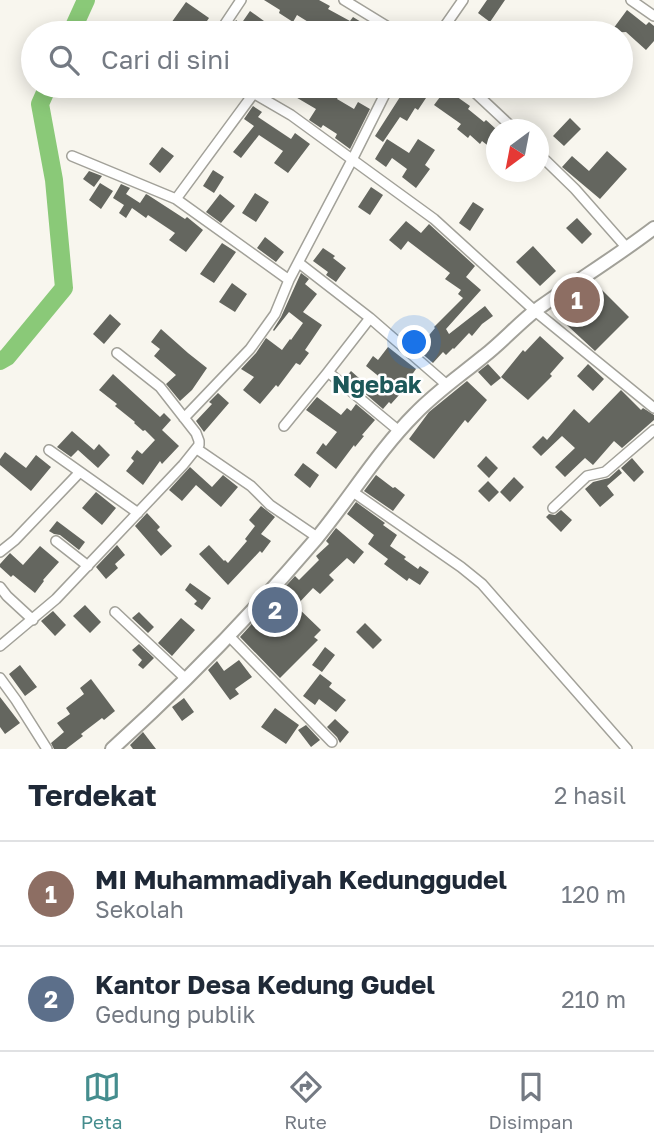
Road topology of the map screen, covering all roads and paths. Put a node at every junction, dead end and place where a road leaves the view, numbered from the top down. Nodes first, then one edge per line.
1 (241, 0) edge
2 (344, 0) edge
3 (463, 0) edge
4 (631, 0) edge
5 (654, 16) edge
6 (227, 21) edge
7 (378, 21) edge
8 (448, 21) edge
9 (250, 98) edge
10 (262, 98) edge
11 (383, 98) edge
12 (481, 98) edge
13 (503, 119) edge
14 (72, 156) dead end
15 (352, 160) junction
16 (549, 164) edge
17 (176, 199) junction
18 (654, 228) edge
19 (627, 248) junction
20 (299, 262) junction
21 (289, 279) junction
22 (535, 311) junction
23 (370, 318) junction
24 (117, 353) dead end
25 (328, 372) junction
26 (447, 385) junction
27 (654, 408) edge
28 (184, 418) junction
29 (284, 426) dead end
30 (654, 430) edge
31 (399, 431) junction
32 (197, 449) junction
33 (49, 450) dead end
34 (80, 472) junction
35 (353, 492) junction
36 (553, 508) dead end
37 (138, 513) junction
38 (317, 537) junction
39 (56, 541) dead end
40 (0, 552) edge
41 (88, 566) junction
42 (0, 587) edge
43 (115, 612) dead end
44 (33, 620) junction
45 (229, 636) junction
46 (0, 646) edge
47 (0, 678) edge
48 (187, 679) junction
49 (332, 742) dead end
50 (47, 749) edge
51 (113, 749) edge
52 (627, 749) edge

1 - 6 street
2 - 7 street
3 - 8 street
4 - 5 street
9 - 17 street
10 - 15 street
11 - 15 street
12 - 13 street
14 - 17 street
15 - 20 street
15 - 22 street
16 - 19 street
17 - 21 street
18 - 19 main road
19 - 22 main road
20 - 21 street
20 - 23 street
21 - 28 street
22 - 26 main road
22 - 27 street
23 - 25 street
23 - 26 street
24 - 28 street
25 - 29 street
25 - 31 street
26 - 31 main road
28 - 32 street
30 - 36 street
31 - 35 main road
32 - 37 street
32 - 38 street
33 - 34 street
34 - 37 street
34 - 40 street
35 - 38 main road
35 - 52 street
37 - 41 street
38 - 45 main road
39 - 41 street
41 - 44 street
42 - 44 street
43 - 48 street
44 - 46 street
45 - 48 main road
45 - 49 street
47 - 50 street
48 - 51 main road

